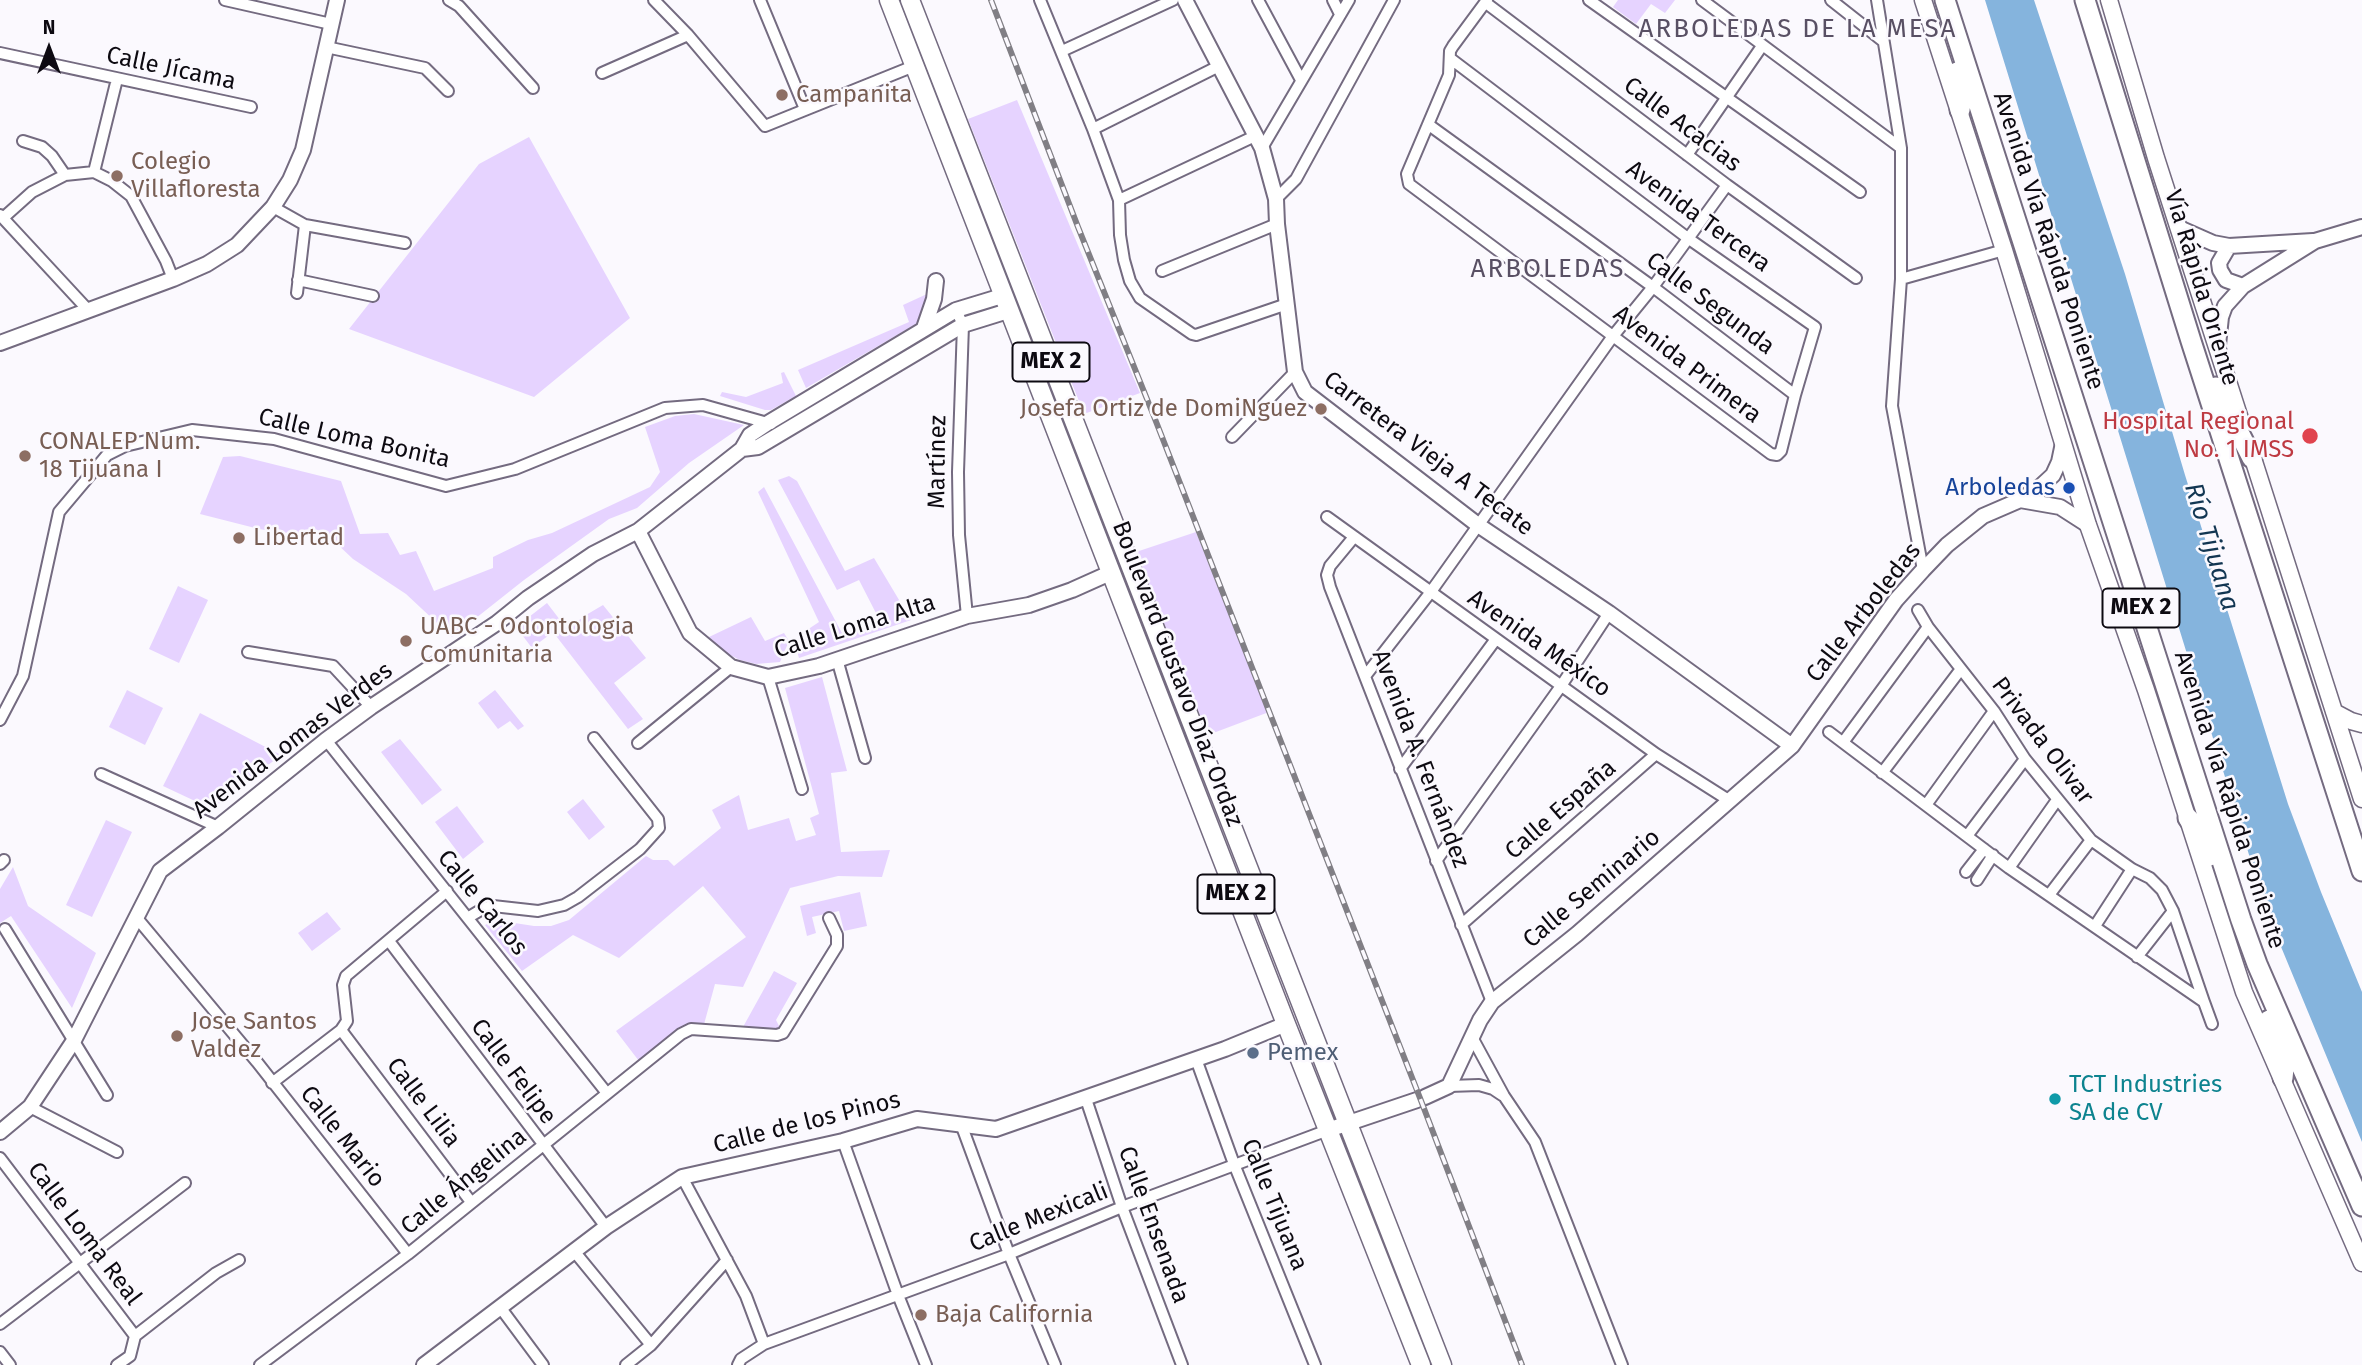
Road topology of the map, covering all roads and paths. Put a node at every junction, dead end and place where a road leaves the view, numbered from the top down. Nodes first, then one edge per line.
1 (225, 0) edge
2 (337, 0) edge
3 (449, 0) edge
4 (654, 0) edge
5 (760, 0) edge
6 (889, 0) edge
7 (911, 0) edge
8 (1040, 0) edge
9 (1173, 0) edge
10 (1185, 0) edge
11 (1258, 0) edge
12 (1333, 0) edge
13 (1349, 0) edge
14 (1394, 0) edge
15 (1589, 0) edge
16 (1702, 0) edge
17 (1831, 0) edge
18 (1877, 0) edge
19 (1923, 0) edge
20 (1939, 0) edge
21 (1945, 0) edge
22 (2085, 0) edge
23 (2109, 0) edge
24 (1486, 2) edge
25 (1340, 15) junction
26 (331, 24) junction
27 (688, 35) junction
28 (1884, 41) junction
29 (1762, 46) junction
30 (326, 47) junction
31 (1062, 51) junction
32 (0, 53) edge
33 (1451, 59) junction
34 (914, 66) junction
35 (1219, 66) junction
36 (602, 73) dead end
37 (117, 79) junction
38 (1301, 80) junction
39 (533, 88) dead end
40 (448, 91) dead end
41 (1724, 98) junction
42 (251, 107) dead end
43 (805, 109) junction
44 (1960, 110) junction
45 (1429, 125) junction
46 (1093, 129) junction
47 (23, 141) dead end
48 (1258, 142) junction
49 (1901, 148) junction
50 (1686, 155) junction
51 (94, 173) junction
52 (65, 175) junction
53 (1727, 185) junction
54 (1860, 192) dead end
55 (1276, 199) junction
56 (1119, 200) junction
57 (273, 207) junction
58 (2, 217) edge
59 (1277, 224) junction
60 (305, 225) junction
61 (2362, 227) edge
62 (2179, 228) junction
63 (1689, 239) junction
64 (2315, 241) junction
65 (405, 243) dead end
66 (2229, 246) junction
67 (2004, 250) junction
68 (1162, 271) dead end
69 (1856, 278) dead end
70 (173, 279) junction
71 (1901, 279) junction
72 (298, 280) junction
73 (936, 281) dead end
74 (2243, 286) junction
75 (1653, 287) junction
76 (297, 293) dead end
77 (373, 296) dead end
78 (1005, 303) junction
79 (1287, 304) junction
80 (956, 310) junction
81 (89, 312) junction
82 (963, 326) junction
83 (924, 328) junction
84 (1613, 336) junction
85 (2191, 341) junction
86 (0, 343) edge
87 (2218, 345) junction
88 (1295, 372) junction
89 (1795, 394) junction
90 (768, 423) junction
91 (787, 428) junction
92 (1232, 437) dead end
93 (2063, 443) junction
94 (742, 449) junction
95 (1777, 455) joint
96 (2252, 458) junction
97 (2020, 500) junction
98 (1327, 517) dead end
99 (1478, 525) junction
100 (2088, 525) junction
101 (638, 531) junction
102 (1354, 537) junction
103 (1923, 570) junction
104 (1110, 573) junction
105 (1430, 593) junction
106 (1919, 610) dead end
107 (1609, 613) junction
108 (967, 616) junction
109 (1928, 626) junction
110 (1496, 639) junction
111 (247, 652) dead end
112 (837, 659) junction
113 (731, 667) junction
114 (1961, 669) junction
115 (1366, 675) junction
116 (768, 677) junction
117 (1561, 686) junction
118 (371, 707) junction
119 (1994, 710) junction
120 (2334, 712) junction
121 (0, 720) edge
122 (1192, 723) junction
123 (2362, 724) edge
124 (1173, 730) junction
125 (1829, 732) dead end
126 (594, 738) dead end
127 (326, 740) junction
128 (1844, 741) junction
129 (638, 743) dead end
130 (1792, 746) junction
131 (1657, 754) junction
132 (864, 758) dead end
133 (2025, 759) junction
134 (1400, 769) junction
135 (1882, 773) junction
136 (101, 774) dead end
137 (802, 789) dead end
138 (2362, 795) edge
139 (2057, 800) junction
140 (1730, 801) junction
141 (1926, 805) junction
142 (2188, 818) junction
143 (218, 827) junction
144 (1967, 836) junction
145 (2091, 840) junction
146 (1989, 852) junction
147 (1436, 861) junction
148 (2009, 868) junction
149 (2132, 869) junction
150 (1975, 871) dead end
151 (2362, 871) edge
152 (447, 891) junction
153 (2049, 895) junction
154 (2173, 911) junction
155 (136, 917) junction
156 (469, 917) junction
157 (829, 918) dead end
158 (2241, 920) junction
159 (1461, 925) junction
160 (2095, 926) junction
161 (5, 929) dead end
162 (389, 941) junction
163 (2137, 957) junction
164 (2257, 964) junction
165 (1492, 1002) junction
166 (2204, 1002) junction
167 (1286, 1024) junction
168 (2212, 1024) dead end
169 (341, 1030) junction
170 (1473, 1039) junction
171 (74, 1042) junction
172 (1196, 1059) junction
173 (2283, 1078) junction
174 (272, 1083) junction
175 (1449, 1086) junction
176 (606, 1092) junction
177 (107, 1095) dead end
178 (1504, 1096) junction
179 (1086, 1099) junction
180 (30, 1107) junction
181 (1347, 1123) junction
182 (961, 1124) junction
183 (1328, 1130) junction
184 (0, 1132) edge
185 (842, 1141) junction
186 (542, 1146) junction
187 (117, 1152) dead end
188 (0, 1158) edge
189 (1234, 1164) junction
190 (682, 1177) junction
191 (185, 1183) dead end
192 (471, 1202) junction
193 (2362, 1206) edge
194 (1122, 1207) junction
195 (606, 1227) junction
196 (574, 1251) junction
197 (408, 1254) junction
198 (1009, 1254) junction
199 (239, 1260) dead end
200 (727, 1260) junction
201 (79, 1262) junction
202 (2362, 1263) edge
203 (898, 1295) junction
204 (500, 1307) junction
205 (0, 1324) edge
206 (135, 1336) junction
207 (764, 1344) junction
208 (651, 1345) junction
209 (0, 1352) edge
210 (10, 1365) edge
211 (117, 1365) edge
212 (260, 1365) edge
213 (424, 1365) edge
214 (543, 1365) edge
215 (625, 1365) edge
216 (738, 1365) edge
217 (926, 1365) edge
218 (1055, 1365) edge
219 (1182, 1365) edge
220 (1315, 1365) edge
221 (1422, 1365) edge
222 (1442, 1365) edge
223 (1622, 1365) edge

1 - 26 street
2 - 26 street
3 - 39 street
4 - 27 street
5 - 43 street
6 - 34 main road, Boulevard Gustavo Díaz Ordaz / MEX 2
7 - 122 main road, Boulevard Gustavo Díaz Ordaz / MEX 2
8 - 31 street
9 - 31 street
10 - 35 street, Carretera Vieja A Tecate
11 - 38 street
12 - 25 street
13 - 25 street
14 - 55 street
15 - 41 street
16 - 29 street
17 - 28 street
18 - 28 street
19 - 44 main road
20 - 44 highway
21 - 158 highway, Avenida Vía Rápida Poniente / MEX 2
22 - 85 highway, Vía Rápida Oriente
23 - 62 main road
24 - 33 street
24 - 50 street, Calle Acacias
25 - 38 street
26 - 30 street
27 - 36 street
27 - 43 street
28 - 49 street
29 - 41 street
29 - 49 street
30 - 40 street
30 - 57 street
31 - 46 street
32 - 37 street, Calle Jícama
33 - 45 street
33 - 63 street, Avenida Tercera
34 - 43 street
34 - 78 main road, Boulevard Gustavo Díaz Ordaz / MEX 2
35 - 46 street
35 - 48 street, Carretera Vieja A Tecate
37 - 42 street, Calle Jícama
37 - 51 street
38 - 48 street
41 - 50 street
41 - 54 street
44 - 67 main road
45 - 75 street, Calle Segunda
45 - 84 street, Avenida Primera
46 - 56 street
47 - 52 street
48 - 55 street, Carretera Vieja A Tecate
48 - 56 street
49 - 71 street
50 - 53 street, Calle Acacias
51 - 52 street
51 - 70 street
52 - 58 street
53 - 63 street
53 - 69 street, Calle Acacias
55 - 59 street, Carretera Vieja A Tecate
56 - 79 street
57 - 60 street
57 - 70 street
58 - 81 street
59 - 68 street
59 - 79 street, Carretera Vieja A Tecate
60 - 65 street
60 - 72 street
61 - 64 street
62 - 66 street
62 - 87 main road
63 - 75 street
63 - 89 street, Avenida Tercera
64 - 66 street
64 - 74 street
66 - 74 street
67 - 71 street
67 - 93 main road
70 - 81 street
71 - 103 street
72 - 76 street
72 - 77 street
73 - 83 street
74 - 87 street
75 - 84 street
75 - 89 street, Calle Segunda
78 - 80 street, Avenida Lomas Verdes
78 - 82 street, Avenida Lomas Verdes
78 - 104 main road, Boulevard Gustavo Díaz Ordaz / MEX 2
79 - 88 street, Carretera Vieja A Tecate
80 - 82 street, Martínez
80 - 83 street, Avenida Lomas Verdes
81 - 86 street
82 - 91 street, Avenida Lomas Verdes
82 - 108 street, Martínez
83 - 90 street, Avenida Lomas Verdes
84 - 95 street, Avenida Primera
84 - 99 street
85 - 96 highway
85 - 151 highway, Vía Rápida Oriente
87 - 96 main road
88 - 92 street
88 - 99 street, Carretera Vieja A Tecate
89 - 95 street, Avenida Tercera
90 - 91 street, Calle Loma Bonita
90 - 94 street, Avenida Lomas Verdes
90 - 121 street, Calle Loma Bonita
91 - 94 street, Avenida Lomas Verdes
93 - 97 street, Calle Arboledas
93 - 100 main road
94 - 101 street, Avenida Lomas Verdes
96 - 120 main road
97 - 100 street
97 - 103 street, Calle Arboledas
98 - 102 street, Avenida México
99 - 105 street
99 - 107 street, Carretera Vieja A Tecate
100 - 142 main road
101 - 113 street, Calle Loma Alta
101 - 118 street, Avenida Lomas Verdes
102 - 105 street, Avenida México
102 - 115 street, Avenida A. Fernández
103 - 130 street, Calle Arboledas
104 - 108 street, Calle Loma Alta
104 - 124 main road, Boulevard Gustavo Díaz Ordaz / MEX 2
105 - 110 street, Avenida México
105 - 115 street
106 - 109 street, Privada Olivar
107 - 117 street
107 - 130 street, Carretera Vieja A Tecate
108 - 112 street, Calle Loma Alta
109 - 114 street, Privada Olivar
109 - 128 street
110 - 117 street, Avenida México
110 - 134 street
111 - 118 street
112 - 116 street, Calle Loma Alta
112 - 132 street
113 - 116 street, Calle Loma Alta
113 - 129 street
114 - 119 street, Privada Olivar
114 - 135 street
115 - 134 street, Avenida A. Fernández
116 - 137 street
117 - 131 street, Avenida México
117 - 147 street
118 - 127 street, Avenida Lomas Verdes
119 - 133 street, Privada Olivar
119 - 141 street
120 - 123 main road
120 - 138 main road
122 - 124 main road
122 - 181 main road, Boulevard Gustavo Díaz Ordaz / MEX 2
124 - 167 main road, Boulevard Gustavo Díaz Ordaz / MEX 2
125 - 128 street
126 - 156 street
127 - 143 street, Avenida Lomas Verdes
127 - 152 street, Calle Carlos
128 - 135 street
130 - 140 street, Calle Seminario
131 - 140 street, Avenida México
131 - 159 street, Calle España
133 - 139 street, Privada Olivar
133 - 144 street
134 - 147 street, Avenida A. Fernández
135 - 141 street
136 - 143 street
139 - 145 street, Privada Olivar
139 - 148 street
140 - 165 street, Calle Seminario
141 - 144 street
142 - 158 highway
142 - 173 main road
143 - 155 street, Avenida Lomas Verdes
144 - 146 street
145 - 149 street, Privada Olivar
145 - 153 street
146 - 148 street
146 - 150 street
147 - 159 street, Avenida A. Fernández
148 - 153 street
149 - 154 street, Privada Olivar
149 - 160 street
152 - 156 street, Calle Carlos
152 - 162 street
153 - 160 street
154 - 163 street
154 - 166 street, Privada Olivar
155 - 171 street, Avenida Lomas Verdes
155 - 174 street, Calle Mario
156 - 176 street, Calle Carlos
157 - 176 street, Calle Ángelina
158 - 164 highway, Avenida Vía Rápida Poniente / MEX 2
159 - 165 street, Avenida A. Fernández
160 - 163 street
161 - 171 street
162 - 169 street
162 - 186 street, Calle Felipe
163 - 166 street
164 - 173 highway
164 - 193 highway, Avenida Vía Rápida Poniente / MEX 2
165 - 170 street, Calle Seminario
166 - 168 street, Privada Olivar
167 - 172 street, Calle de los Pinos
167 - 183 main road, Boulevard Gustavo Díaz Ordaz / MEX 2
169 - 174 street
169 - 192 street, Calle Lilia
170 - 175 street, Calle Seminario
170 - 178 street
171 - 177 street
171 - 180 street, Avenida Lomas Verdes
172 - 179 street, Calle de los Pinos
172 - 189 street, Calle Tijuana
173 - 202 main road
174 - 197 street, Calle Mario
175 - 178 street
175 - 181 street
176 - 186 street, Calle Ángelina
178 - 223 street
179 - 182 street, Calle de los Pinos
179 - 194 street, Calle Ensenada
180 - 184 street, Avenida Lomas Verdes
180 - 187 street
181 - 183 street
181 - 222 main road, Boulevard Gustavo Díaz Ordaz / MEX 2
182 - 185 street, Calle de los Pinos
182 - 198 street
183 - 189 street, Calle Mexicali
183 - 221 main road, Boulevard Gustavo Díaz Ordaz / MEX 2
185 - 190 street, Calle de los Pinos
185 - 203 street
186 - 192 street, Calle Ángelina
186 - 195 street, Calle Felipe
188 - 201 street, Calle Loma Real
189 - 194 street, Calle Mexicali
189 - 220 street, Calle Tijuana
190 - 195 street, Calle de los Pinos
190 - 200 street
191 - 201 street
192 - 197 street, Calle Ángelina
194 - 198 street, Calle Mexicali
194 - 219 street, Calle Ensenada
195 - 196 street, Calle de los Pinos
196 - 204 street, Calle de los Pinos
196 - 208 street
197 - 212 street, Calle Ángelina
198 - 203 street, Calle Mexicali
198 - 218 street
199 - 206 street
200 - 207 street
200 - 208 street
201 - 205 street
201 - 206 street, Calle Loma Real
203 - 207 street, Calle Mexicali
203 - 217 street
204 - 213 street, Calle de los Pinos
204 - 214 street
206 - 211 street
207 - 216 street, Calle Mexicali
208 - 215 street
209 - 210 street

